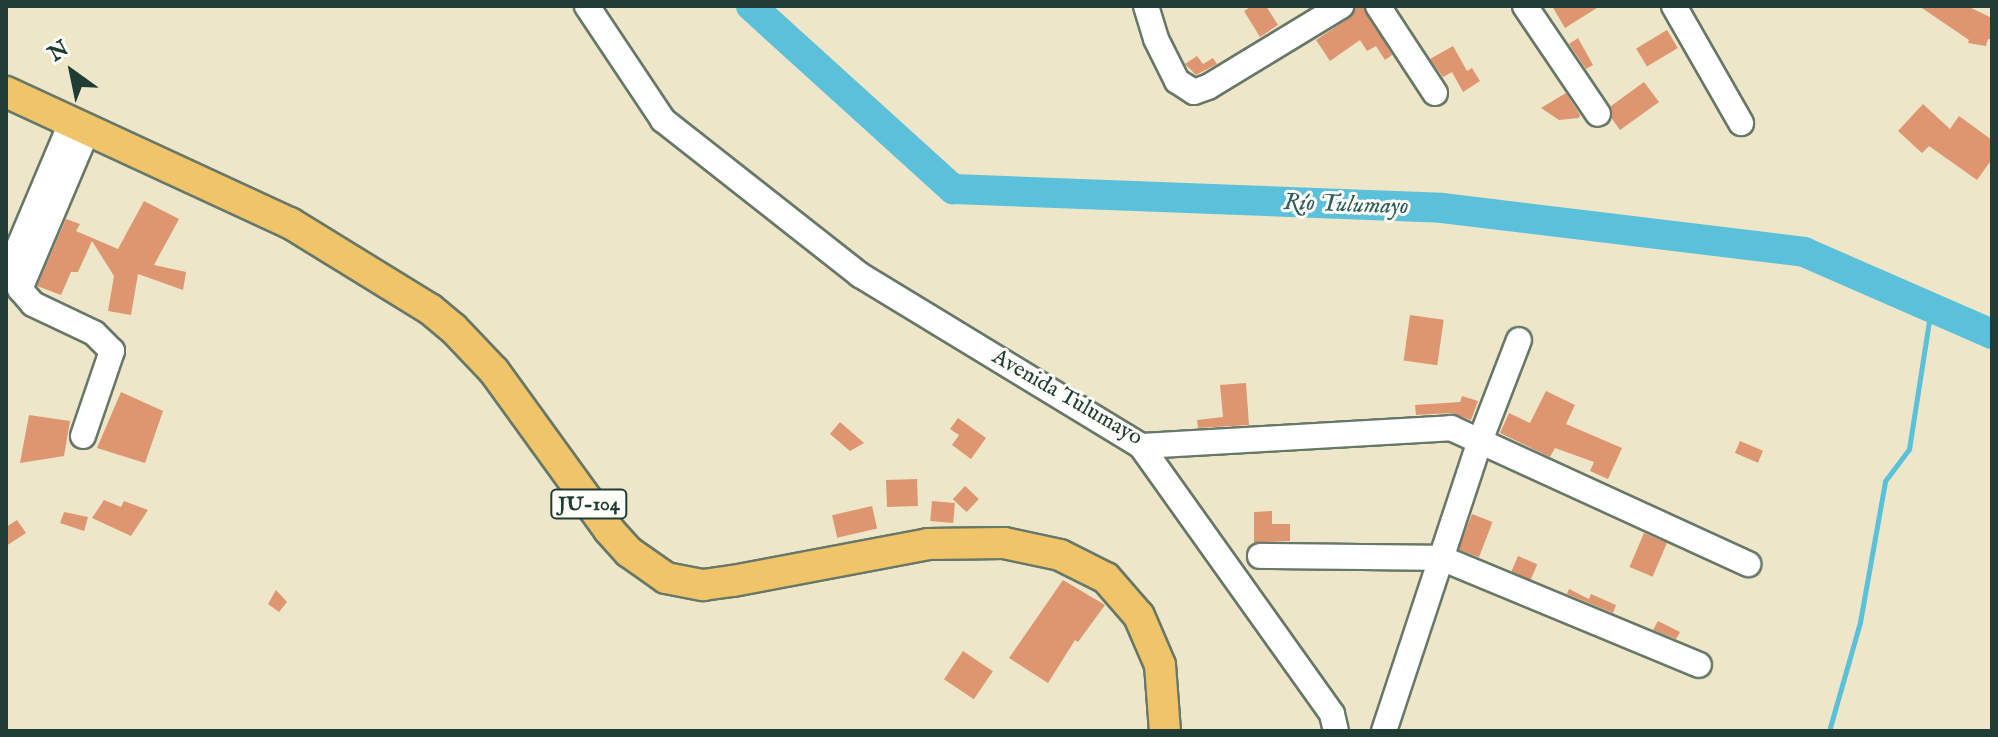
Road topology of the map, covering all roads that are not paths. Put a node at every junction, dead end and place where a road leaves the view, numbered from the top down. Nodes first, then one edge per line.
1 (587, 6) edge
2 (1146, 6) edge
3 (1378, 6) edge
4 (1525, 6) edge
5 (1674, 6) edge
6 (1337, 7) edge
7 (6, 92) edge
8 (1435, 93) dead end
9 (1598, 114) dead end
10 (1741, 123) dead end
11 (80, 125) junction
12 (6, 277) edge
13 (1519, 340) dead end
14 (83, 436) dead end
15 (1480, 441) junction
16 (1141, 446) junction
17 (1260, 556) dead end
18 (1441, 558) junction
19 (1748, 564) dead end
20 (1699, 665) dead end
21 (1165, 731) edge
22 (1336, 731) edge
23 (1384, 731) edge

1 - 16 street, Avenida Tulumayo
2 - 6 street
3 - 8 street
4 - 9 street
5 - 10 street
7 - 11 main road, JU-104
11 - 12 street
11 - 14 street
11 - 21 main road, JU-104
13 - 15 street
15 - 16 street, Avenida Tulumayo
15 - 18 street
15 - 19 street, Avenida Tulumayo
16 - 22 street
17 - 18 street
18 - 20 street
18 - 23 street

